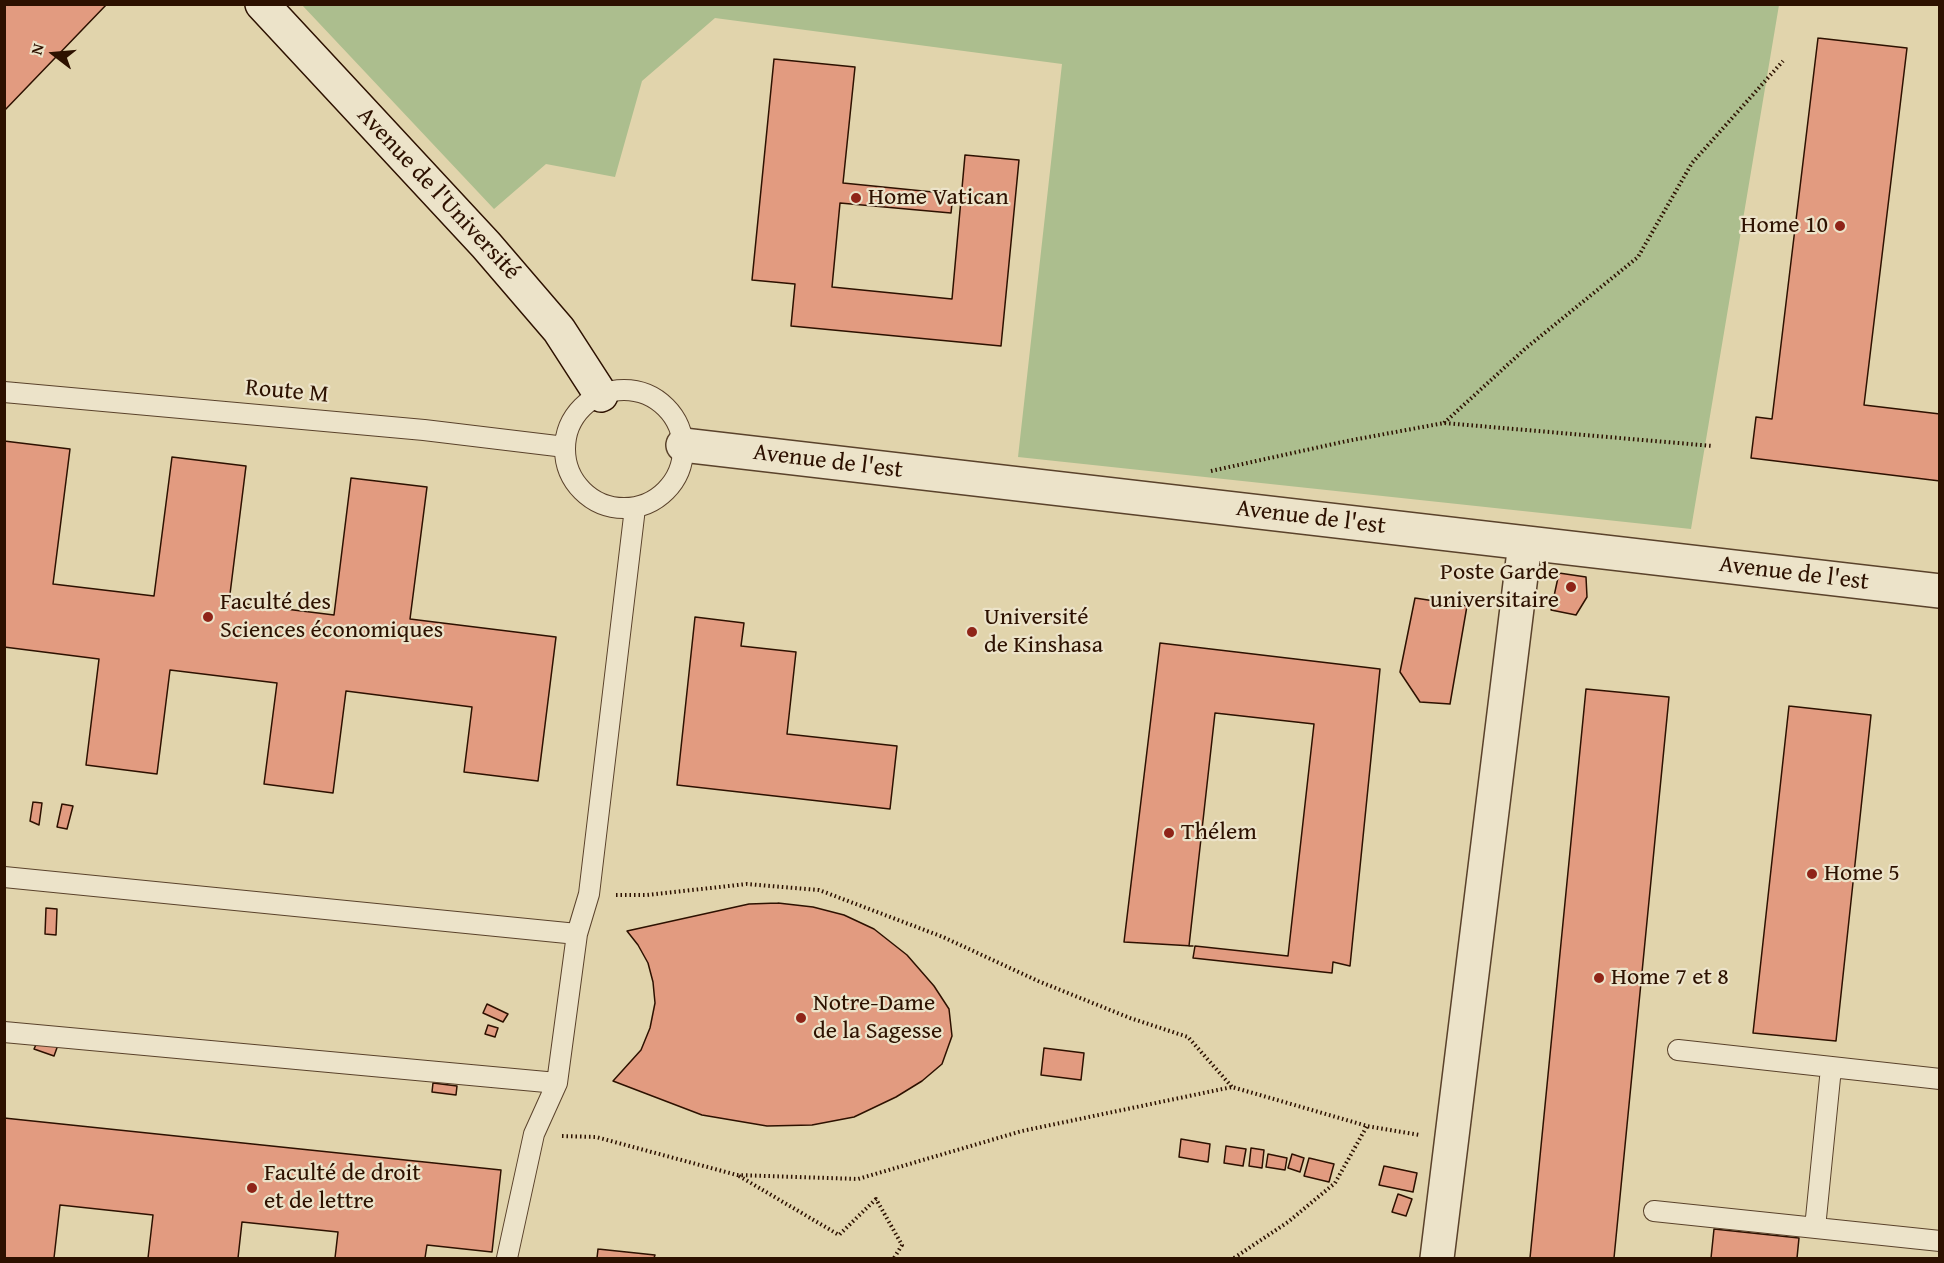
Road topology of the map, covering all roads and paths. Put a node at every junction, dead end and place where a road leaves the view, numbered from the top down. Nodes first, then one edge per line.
1 (262, 4) edge
2 (1783, 61) dead end
3 (4, 392) edge
4 (601, 395) junction
5 (1444, 423) junction
6 (683, 445) junction
7 (1713, 446) dead end
8 (565, 447) junction
9 (1203, 473) dead end
10 (634, 508) junction
11 (1525, 543) junction
12 (1940, 591) edge
13 (4, 877) edge
14 (589, 894) junction
15 (577, 934) junction
16 (4, 1032) edge
17 (1677, 1050) dead end
18 (1831, 1068) junction
19 (1940, 1079) edge
20 (557, 1083) junction
21 (1232, 1087) junction
22 (1367, 1126) junction
23 (534, 1134) junction
24 (1452, 1141) junction
25 (737, 1175) junction
26 (1654, 1211) dead end
27 (1815, 1228) junction
28 (1940, 1241) edge
29 (507, 1258) edge
30 (894, 1258) edge
31 (1234, 1258) edge
32 (1437, 1258) edge

1 - 4 street, Avenue de l'Université
2 - 5 path
3 - 8 lane, Route M
4 - 6 lane
4 - 8 lane
5 - 7 path
5 - 9 path
6 - 10 lane
6 - 11 street, Avenue de l'est
8 - 10 lane
10 - 14 lane
11 - 12 street, Avenue de l'est
11 - 24 street
13 - 15 lane
14 - 15 lane
14 - 21 path
15 - 20 lane
16 - 20 lane
17 - 18 lane
18 - 19 lane
18 - 27 lane
20 - 23 lane
21 - 22 path
21 - 25 path
22 - 24 path
22 - 31 path
23 - 25 path
23 - 29 lane
24 - 32 street
25 - 30 path
26 - 27 lane
27 - 28 lane

